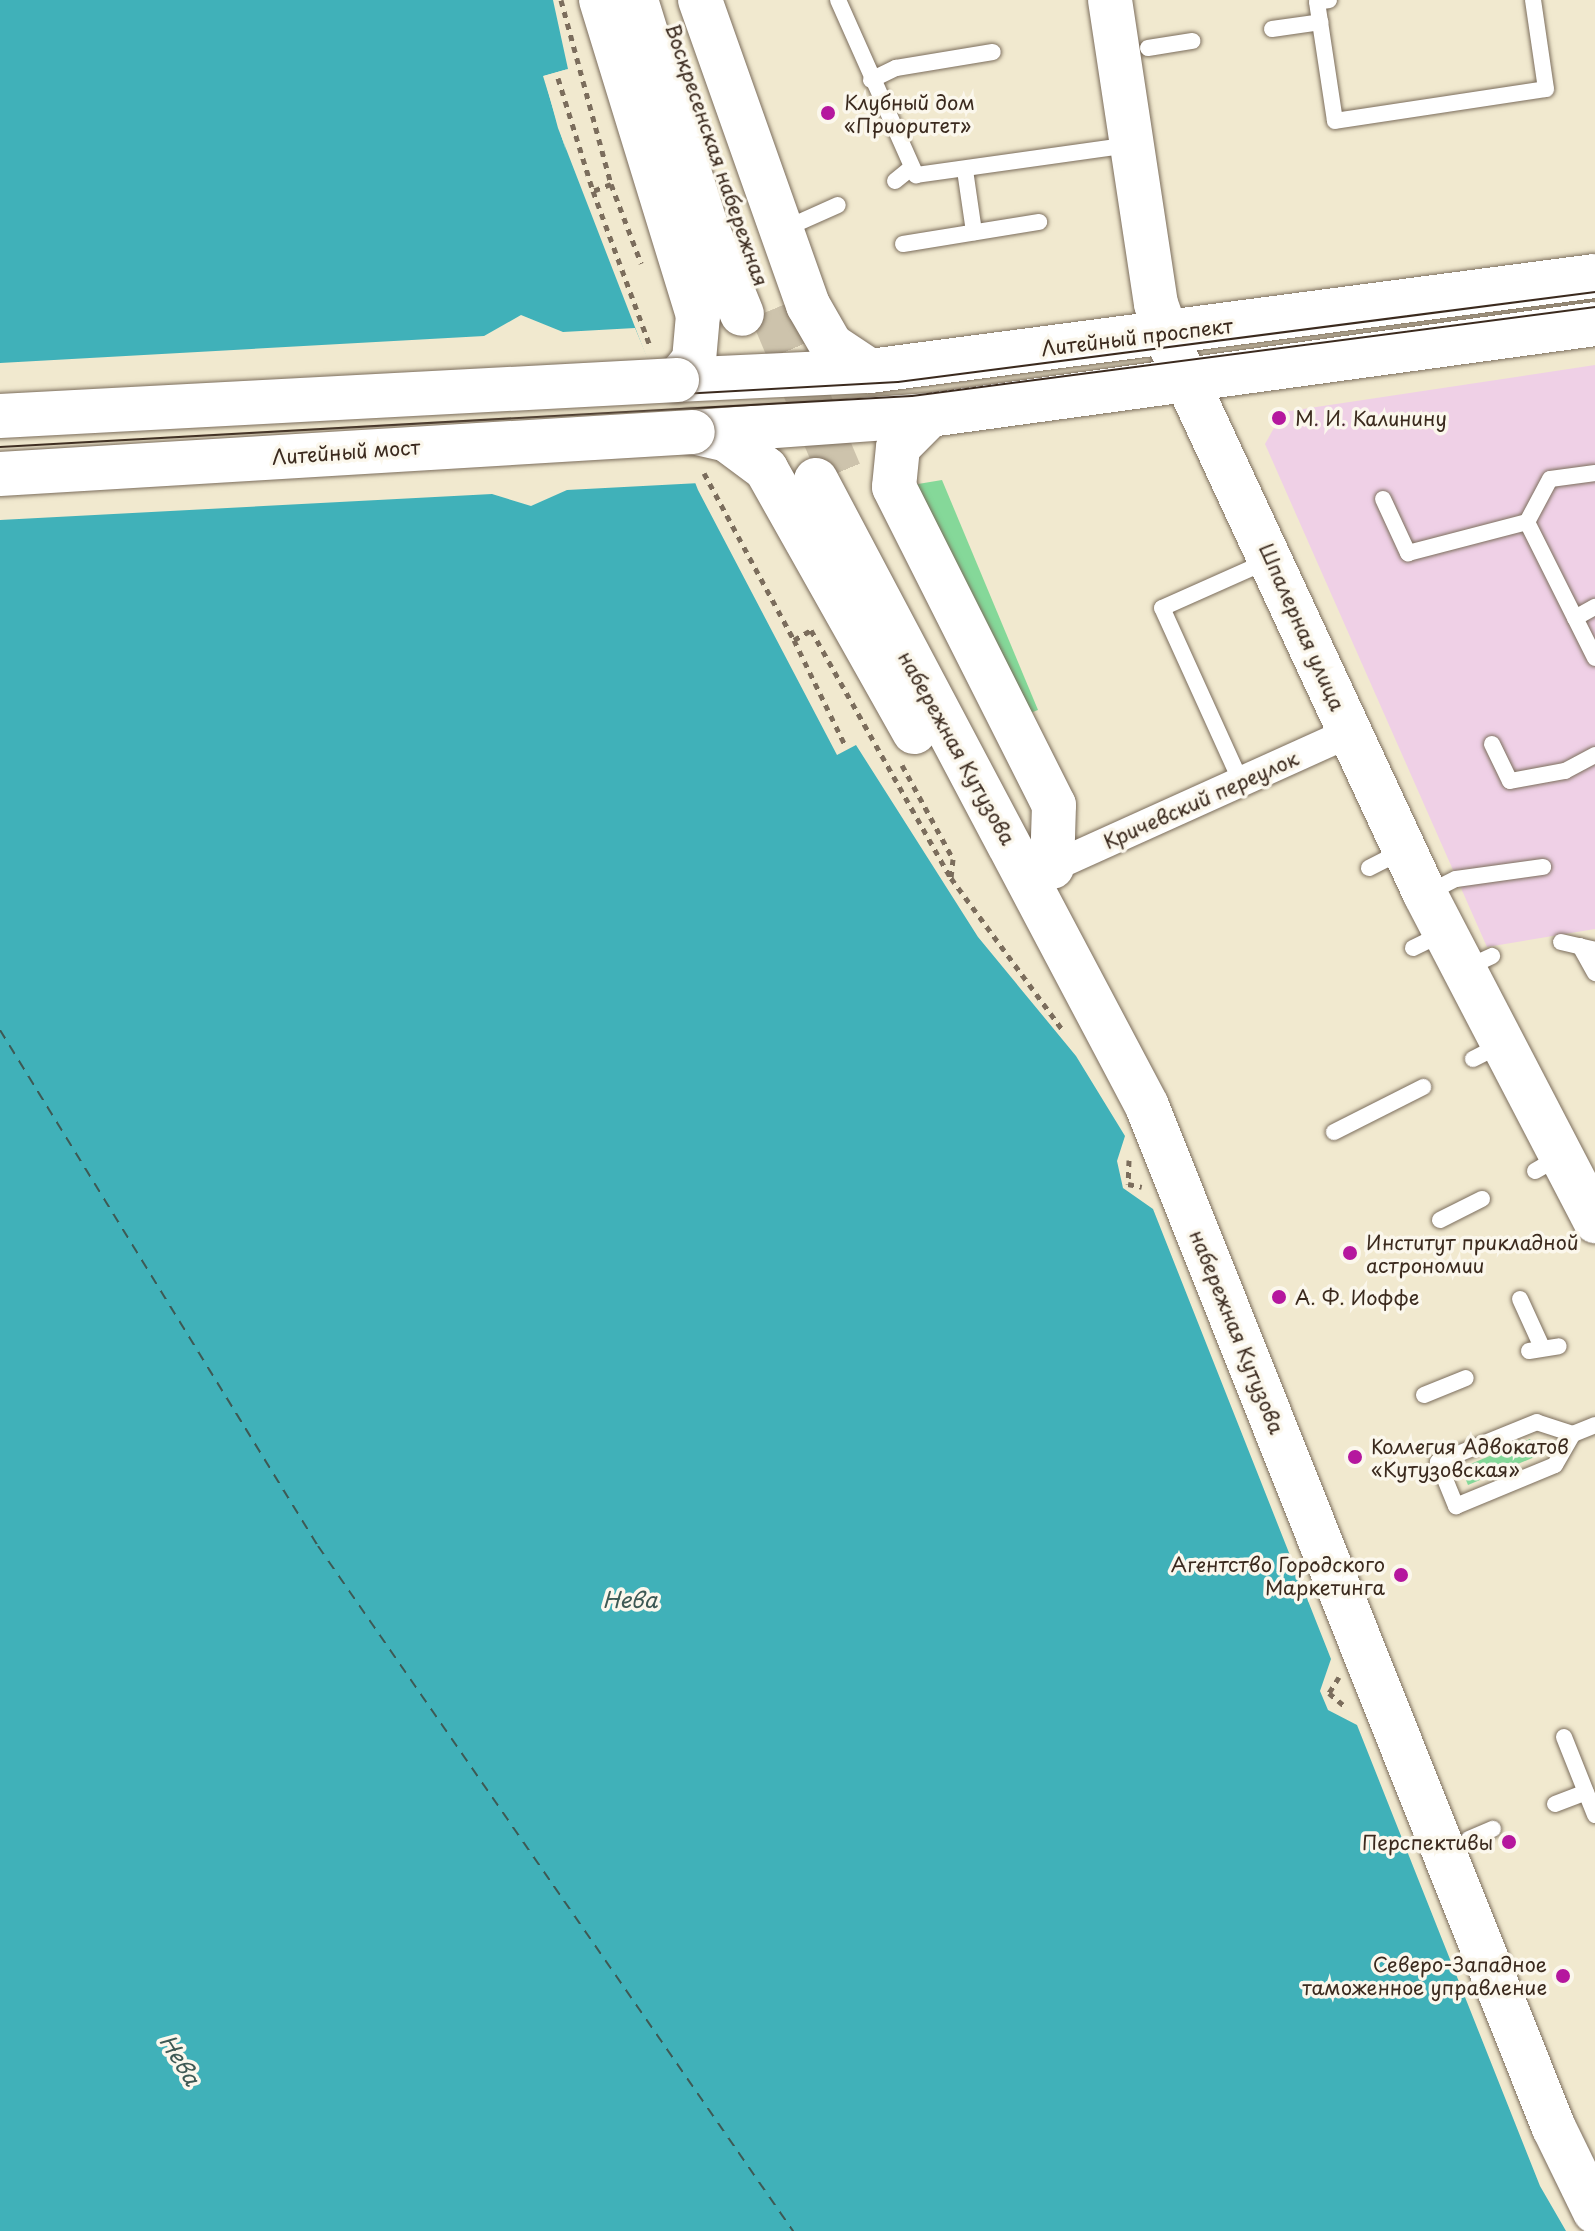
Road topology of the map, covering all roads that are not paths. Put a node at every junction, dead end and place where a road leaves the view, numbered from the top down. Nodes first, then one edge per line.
1 (601, 0) edge
2 (636, 0) edge
3 (665, 0) edge
4 (700, 0) edge
5 (838, 0) edge
6 (1110, 0) edge
7 (1141, 0) edge
8 (1329, 0) edge
9 (1533, 0) edge
10 (1321, 22) junction
11 (1272, 29) dead end
12 (1192, 41) dead end
13 (1148, 48) junction
14 (993, 52) dead end
15 (871, 80) junction
16 (1132, 144) junction
17 (910, 169) junction
18 (965, 170) junction
19 (895, 181) dead end
20 (838, 205) dead end
21 (1039, 222) dead end
22 (781, 230) junction
23 (974, 232) junction
24 (903, 244) dead end
25 (1595, 276) edge
26 (1595, 324) edge
27 (1181, 332) junction
28 (667, 370) junction
29 (870, 371) junction
30 (1185, 380) junction
31 (930, 415) junction
32 (0, 416) edge
33 (698, 450) junction
34 (1595, 473) edge
35 (0, 474) edge
36 (1383, 499) dead end
37 (1527, 522) junction
38 (1272, 560) junction
39 (1595, 607) edge
40 (1575, 618) junction
41 (1595, 658) edge
42 (1349, 733) junction
43 (1492, 744) dead end
44 (1595, 755) edge
45 (1241, 782) junction
46 (1052, 867) junction
47 (1543, 867) dead end
48 (1425, 894) junction
49 (1561, 942) dead end
50 (1588, 948) edge
51 (1595, 973) edge
52 (1092, 1037) junction
53 (1423, 1087) dead end
54 (1334, 1132) dead end
55 (1482, 1199) dead end
56 (1440, 1220) dead end
57 (1595, 1221) edge
58 (1520, 1299) dead end
59 (1559, 1346) dead end
60 (1466, 1378) dead end
61 (1424, 1395) dead end
62 (1595, 1425) edge
63 (1573, 1434) junction
64 (1564, 1737) dead end
65 (1586, 1792) junction
66 (1555, 1804) dead end
67 (1595, 1815) edge
68 (1595, 2151) edge
69 (1595, 2212) edge

1 - 28 main road
2 - 3 main road, Воскресенская набережная
4 - 22 main road
5 - 15 lane
6 - 16 main road, Шпалерная улица
7 - 13 main road, Шпалерная улица
8 - 10 lane
9 - 10 lane
10 - 11 lane
12 - 13 lane
13 - 27 main road, Шпалерная улица
14 - 15 lane
15 - 17 lane
16 - 18 lane
16 - 27 main road, Шпалерная улица
17 - 18 lane
17 - 19 lane
18 - 23 lane
20 - 22 lane
21 - 23 lane
22 - 29 main road
23 - 24 lane
25 - 27 main road, Литейный проспект
26 - 30 main road
27 - 29 main road, Литейный проспект
27 - 30 main road, Шпалерная улица
28 - 29 main road, Литейный проспект
28 - 32 main road, bridge
30 - 31 main road
30 - 38 main road, Шпалерная улица
31 - 33 main road
31 - 46 main road
33 - 35 main road, Литейный мост, bridge
33 - 52 main road
34 - 37 lane
36 - 37 lane
37 - 40 lane
38 - 42 main road, Шпалерная улица
38 - 45 lane
39 - 40 lane
40 - 41 lane
42 - 45 street, Кричевский переулок
42 - 48 main road, Шпалерная улица
43 - 44 lane
45 - 46 street, Кричевский переулок
46 - 52 main road, набережная Кутузова
46 - 68 main road, набережная Кутузова
47 - 48 lane
48 - 57 main road, Шпалерная улица
49 - 50 lane
50 - 51 lane
52 - 69 main road, набережная Кутузова
53 - 54 lane
55 - 56 lane
58 - 59 lane
60 - 61 lane
62 - 63 lane
63 - 63 lane
64 - 65 lane
65 - 66 lane
65 - 67 lane

